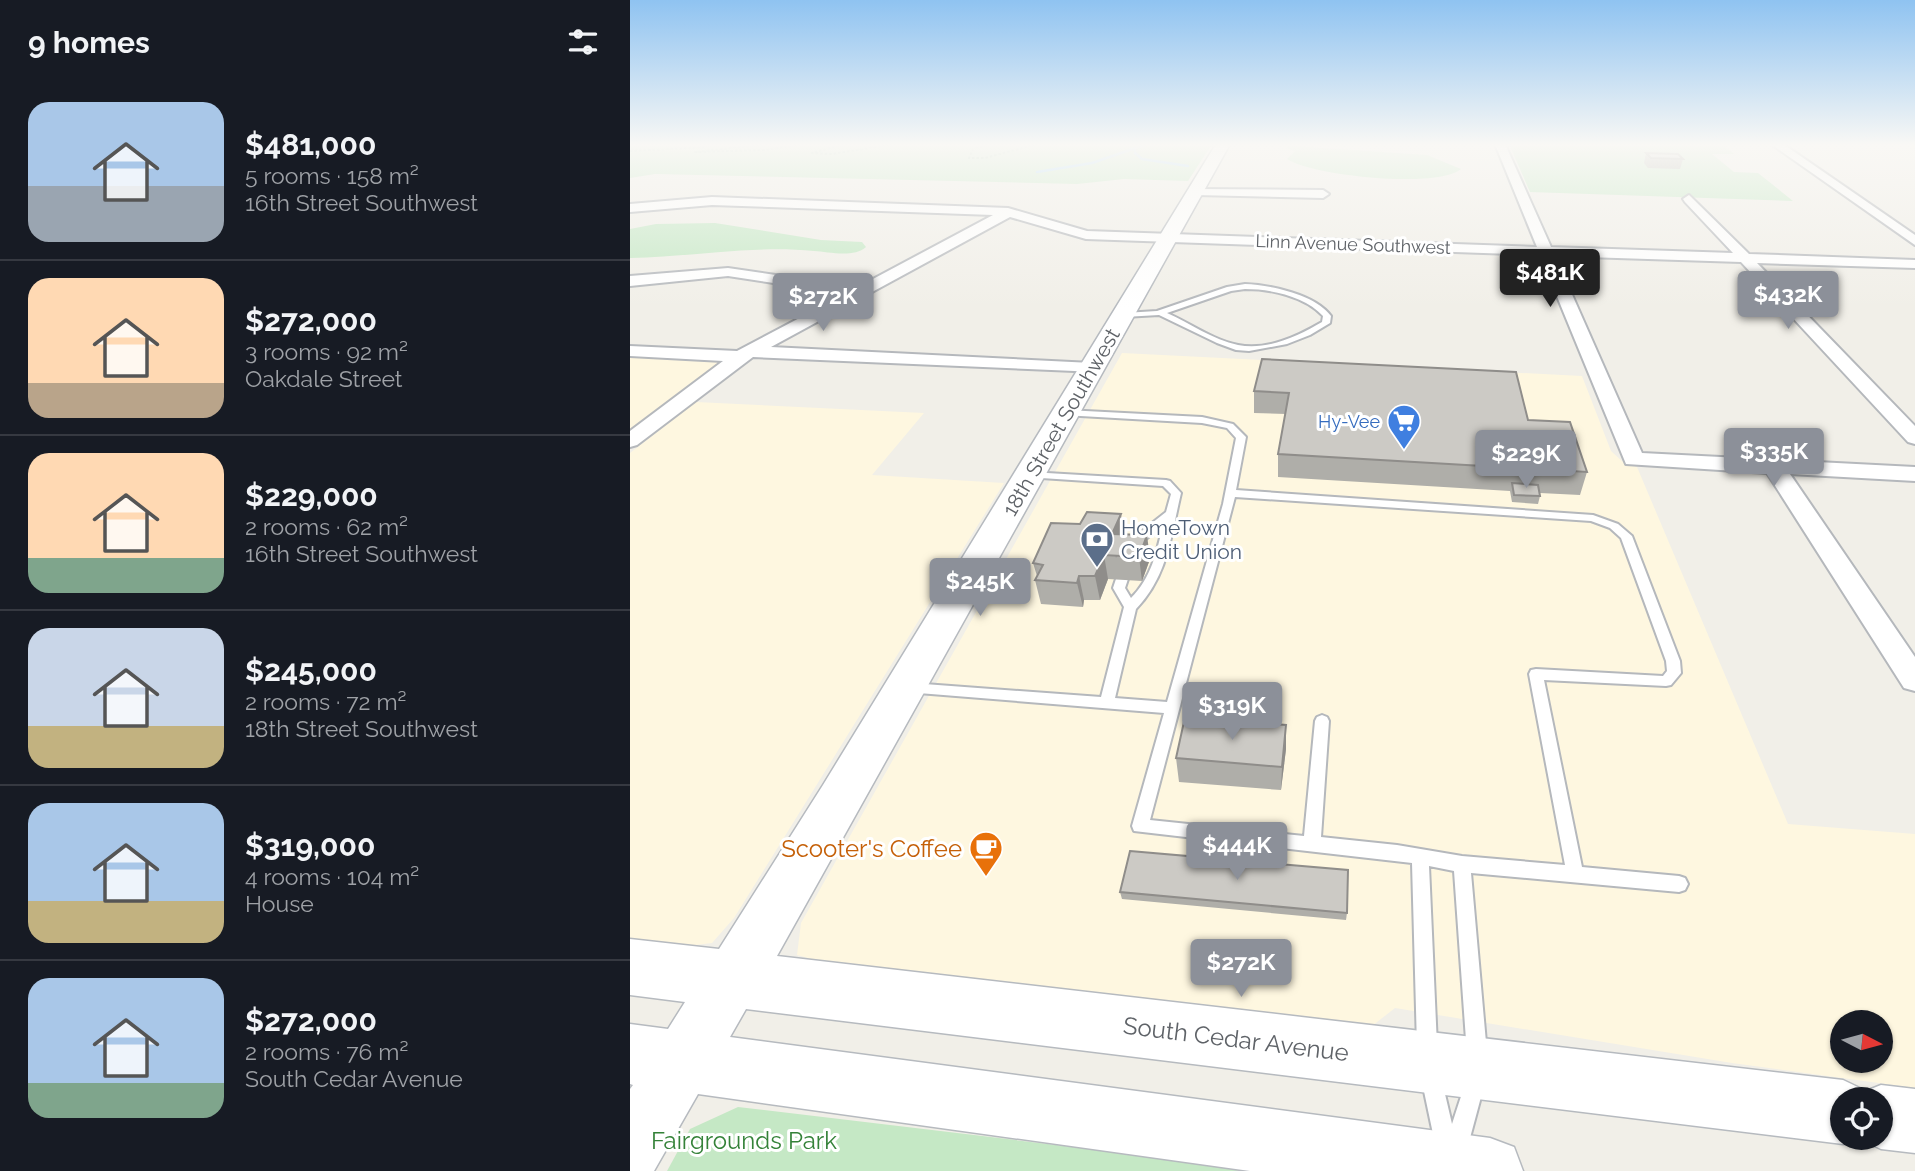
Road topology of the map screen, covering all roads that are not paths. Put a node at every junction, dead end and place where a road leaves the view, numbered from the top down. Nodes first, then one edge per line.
1 (1191, 199) edge
2 (1523, 199) edge
3 (1689, 199) dead end
4 (1854, 199) edge
5 (630, 208) edge
6 (1008, 212) junction
7 (1168, 238) junction
8 (1915, 241) edge
9 (1545, 251) junction
10 (1745, 258) junction
11 (1915, 264) edge
12 (630, 281) edge
13 (860, 292) junction
14 (1160, 312) junction
15 (1124, 315) junction
16 (630, 351) edge
17 (747, 354) junction
18 (1092, 368) junction
19 (1066, 413) junction
20 (1915, 438) edge
21 (630, 441) edge
22 (1774, 467) junction
23 (1915, 474) edge
24 (1030, 475) junction
25 (1230, 493) junction
26 (1170, 514) junction
27 (1130, 607) junction
28 (1915, 680) edge
29 (905, 687) junction
30 (1107, 703) junction
31 (1172, 708) junction
32 (1322, 721) dead end
33 (1312, 844) junction
34 (1420, 857) junction
35 (1462, 864) junction
36 (1575, 874) junction
37 (1679, 884) dead end
38 (630, 967) edge
39 (733, 979) junction
40 (657, 1057) edge
41 (1453, 1065) junction
42 (1830, 1110) edge
43 (1893, 1118) edge
44 (1915, 1121) edge
45 (630, 1149) edge
46 (1471, 1168) edge

1 - 7 street, 18th Street Southwest
2 - 9 street
3 - 10 street
4 - 8 street
5 - 6 street, Linn Avenue Southwest
6 - 7 street, Linn Avenue Southwest
6 - 13 street
7 - 9 street, Linn Avenue Southwest
7 - 15 street, 18th Street Southwest
9 - 10 street, Linn Avenue Southwest
9 - 22 street
10 - 11 street, Linn Avenue Southwest
10 - 20 street
12 - 13 street
13 - 17 street
14 - 14 lane
14 - 15 lane
15 - 18 street, 18th Street Southwest
16 - 17 street
17 - 18 street
17 - 21 street
18 - 19 street, 18th Street Southwest
19 - 24 street, 18th Street Southwest
19 - 25 lane
22 - 23 street
22 - 28 street
24 - 26 lane
24 - 29 street, 18th Street Southwest
25 - 31 lane
25 - 36 lane
26 - 27 lane
26 - 27 lane
27 - 30 lane
29 - 30 lane
29 - 39 street, 18th Street Southwest
30 - 31 lane
31 - 33 lane
32 - 33 lane
33 - 34 lane
34 - 35 lane
34 - 41 lane
35 - 36 lane
35 - 41 lane
36 - 37 lane
38 - 39 street, South Cedar Avenue
39 - 40 street, 18th Street Southwest
39 - 41 street, South Cedar Avenue
40 - 45 street, 18th Street Southwest
40 - 46 street
41 - 42 street, South Cedar Avenue
41 - 46 lane
41 - 46 lane
43 - 44 street

